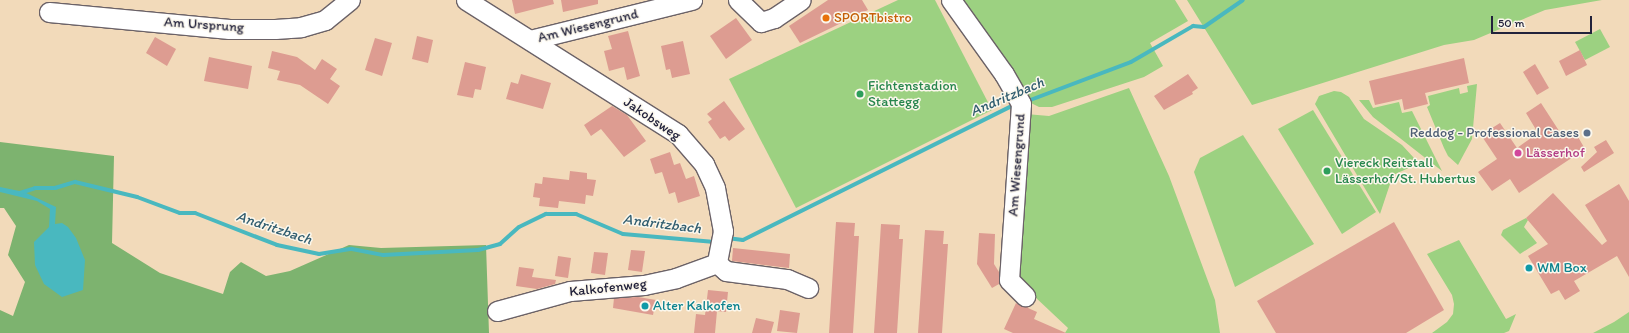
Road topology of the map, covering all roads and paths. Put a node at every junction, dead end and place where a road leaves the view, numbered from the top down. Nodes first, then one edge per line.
1 (349, 0) edge
2 (466, 0) edge
3 (692, 0) edge
4 (738, 0) edge
5 (801, 0) edge
6 (951, 0) edge
7 (49, 12) dead end
8 (530, 40) junction
9 (719, 256) junction
10 (808, 288) dead end
11 (1025, 296) dead end
12 (497, 311) dead end

1 - 7 street, Am Ursprung
2 - 8 street, Jakobsweg
3 - 8 street, Am Wiesengrund
4 - 5 street
6 - 11 street, Am Wiesengrund
8 - 9 street, Jakobsweg
9 - 10 street
9 - 12 street, Kalkofenweg

